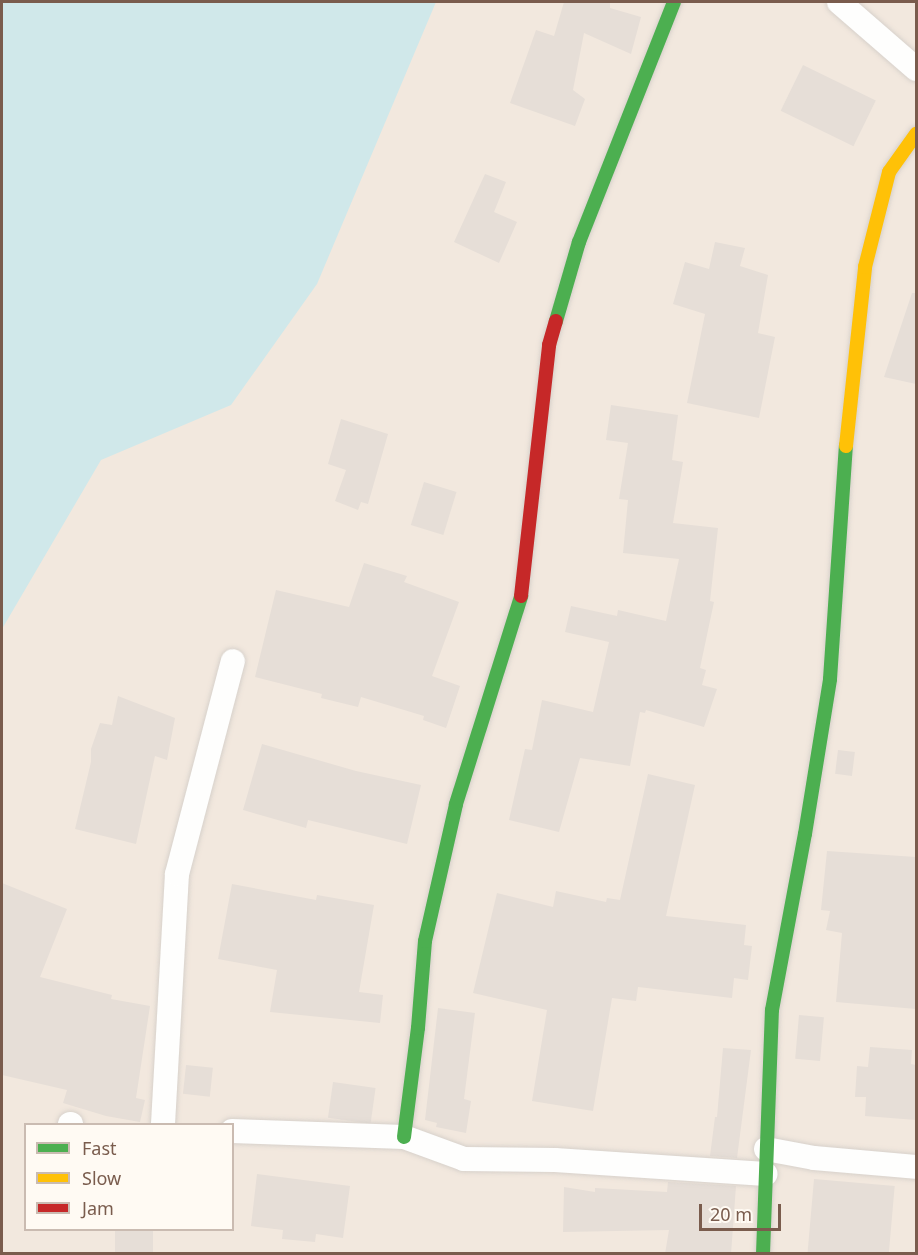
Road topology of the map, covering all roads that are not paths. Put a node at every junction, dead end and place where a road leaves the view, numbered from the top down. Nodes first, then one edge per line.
1 (674, 2) edge
2 (839, 2) edge
3 (916, 69) edge
4 (916, 134) edge
5 (233, 661) dead end
6 (163, 1123) edge
7 (234, 1131) edge
8 (404, 1137) junction
9 (766, 1149) junction
10 (916, 1167) edge
11 (766, 1174) junction
12 (763, 1254) edge

1 - 8 street
2 - 3 street
4 - 9 street
5 - 6 street
7 - 8 street
8 - 11 street
9 - 10 street
9 - 11 street
11 - 12 street

